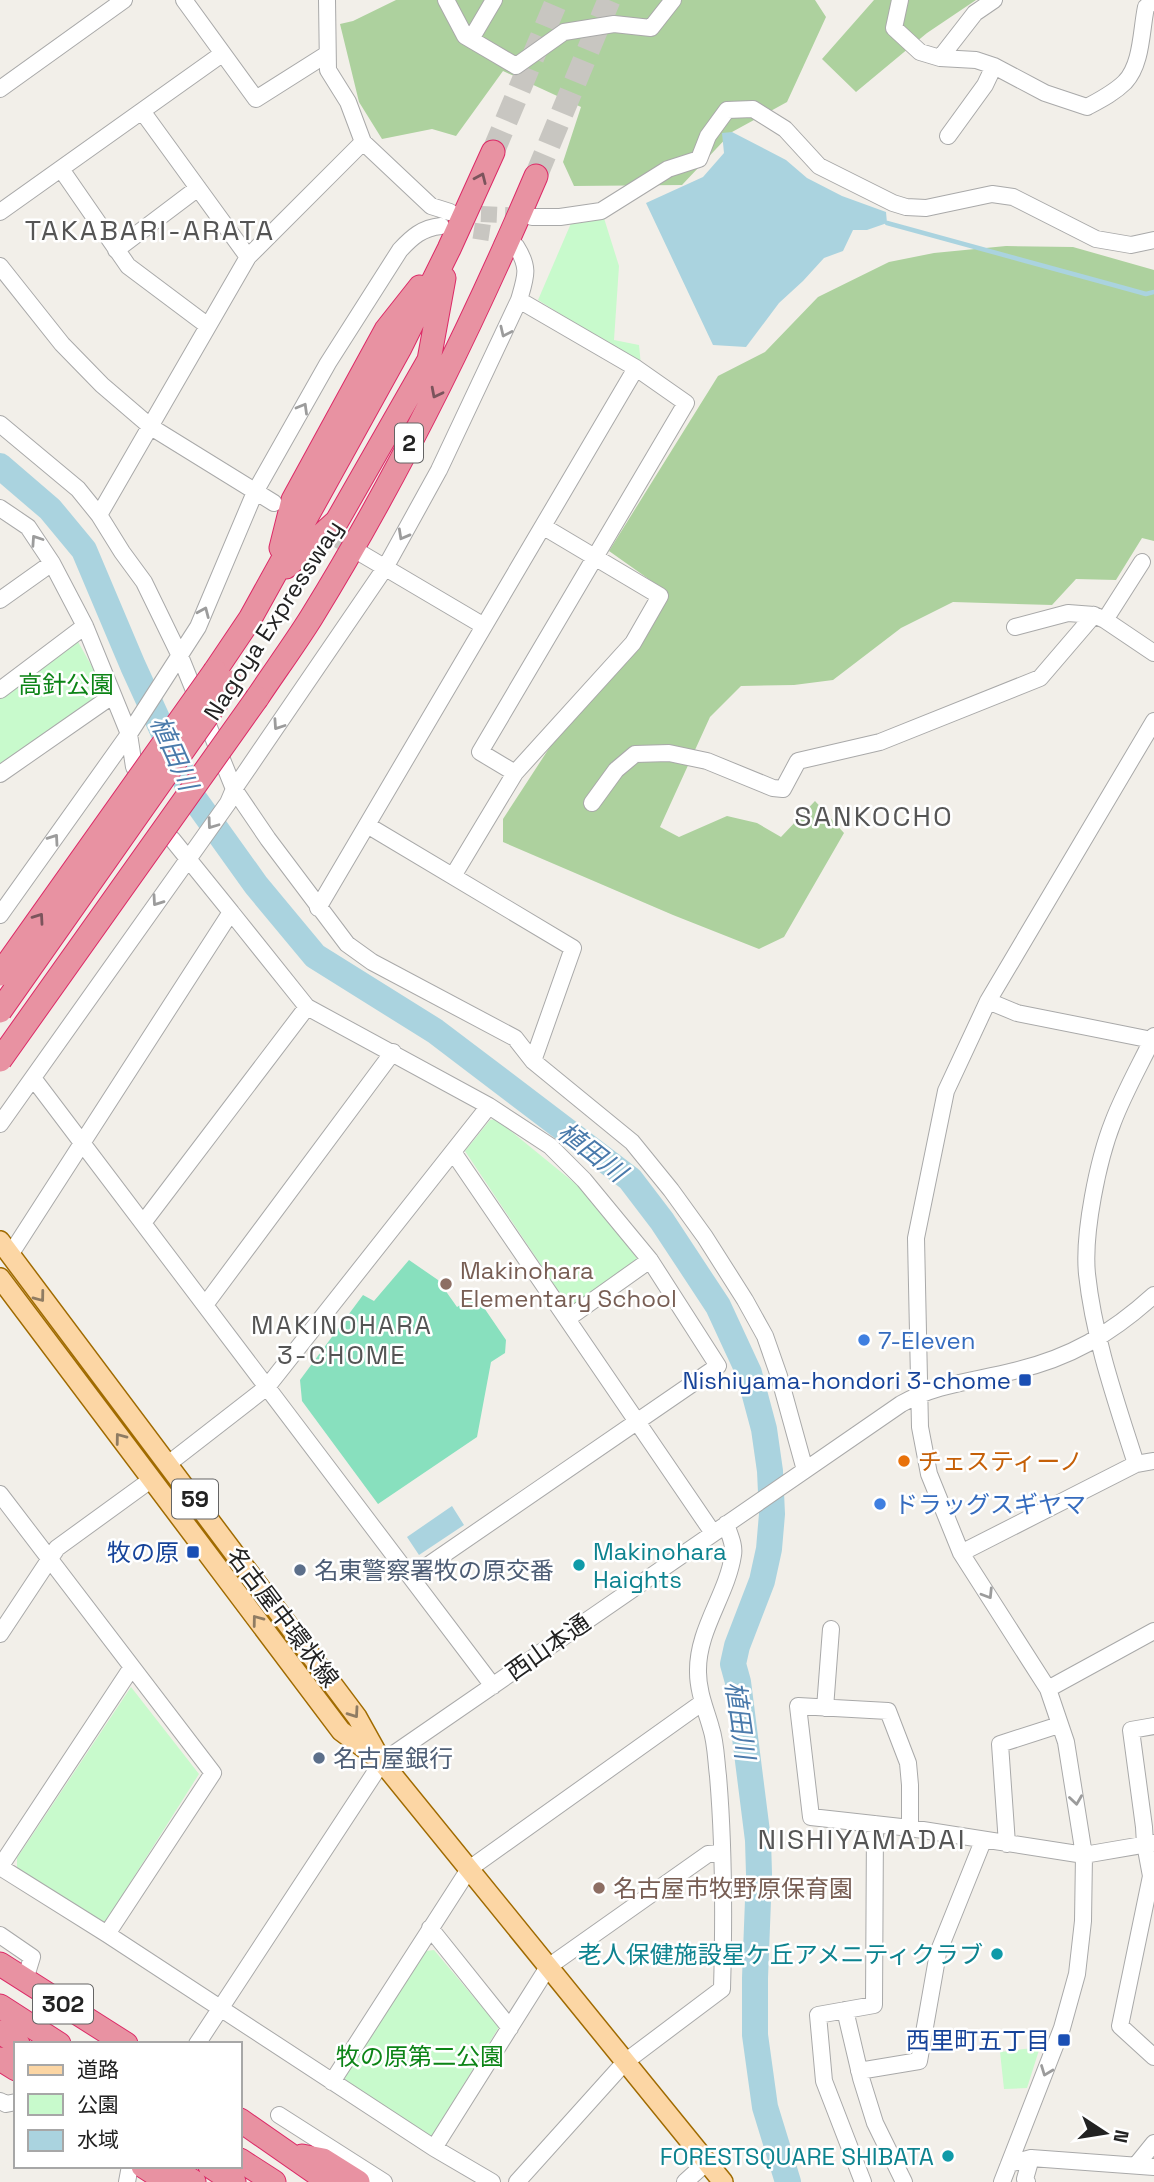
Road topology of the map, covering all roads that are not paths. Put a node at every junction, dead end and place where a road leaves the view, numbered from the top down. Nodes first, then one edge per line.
1 (124, 0) edge
2 (184, 0) edge
3 (327, 0) edge
4 (446, 0) edge
5 (494, 0) edge
6 (673, 0) edge
7 (900, 0) edge
8 (994, 0) edge
9 (1154, 1) edge
10 (471, 39) junction
11 (222, 54) junction
12 (327, 54) junction
13 (940, 58) junction
14 (994, 66) junction
15 (1, 88) edge
16 (142, 111) junction
17 (948, 136) dead end
18 (363, 142) junction
19 (493, 152) tunnel mouth
20 (61, 169) junction
21 (536, 176) tunnel mouth
22 (198, 188) junction
23 (0, 212) edge
24 (532, 217) tunnel mouth
25 (1154, 240) edge
26 (516, 246) dead end
27 (449, 249) junction
28 (116, 250) junction
29 (248, 257) junction
30 (0, 266) edge
31 (519, 300) junction
32 (208, 327) junction
33 (636, 368) junction
34 (0, 424) edge
35 (151, 427) junction
36 (255, 492) junction
37 (274, 503) dead end
38 (0, 508) edge
39 (99, 515) junction
40 (544, 527) junction
41 (355, 554) junction
42 (595, 558) junction
43 (1142, 562) dead end
44 (52, 563) junction
45 (385, 568) junction
46 (274, 578) junction
47 (0, 600) edge
48 (1099, 617) junction
49 (85, 626) junction
50 (484, 626) junction
51 (1015, 627) dead end
52 (1154, 653) edge
53 (180, 656) junction
54 (237, 685) junction
55 (0, 690) edge
56 (112, 696) junction
57 (1154, 721) edge
58 (133, 728) junction
59 (134, 767) dead end
60 (515, 773) junction
61 (0, 774) edge
62 (231, 796) junction
63 (592, 803) dead end
64 (367, 825) junction
65 (172, 839) dead end
66 (192, 852) junction
67 (453, 876) junction
68 (318, 908) junction
69 (232, 912) junction
70 (0, 915) edge
71 (0, 974) edge
72 (988, 1001) junction
73 (307, 1007) junction
74 (0, 1011) edge
75 (0, 1034) edge
76 (1153, 1038) edge
77 (393, 1052) junction
78 (0, 1060) edge
79 (533, 1060) junction
80 (33, 1077) junction
81 (489, 1106) junction
82 (0, 1124) edge
83 (82, 1142) junction
84 (453, 1152) junction
85 (144, 1223) junction
86 (5, 1248) edge
87 (650, 1260) junction
88 (2, 1286) edge
89 (1154, 1295) edge
90 (205, 1305) junction
91 (567, 1319) junction
92 (1098, 1340) junction
93 (267, 1387) junction
94 (919, 1394) junction
95 (636, 1423) junction
96 (1154, 1461) edge
97 (169, 1464) junction
98 (1136, 1464) junction
99 (802, 1472) junction
100 (152, 1479) junction
101 (0, 1494) edge
102 (720, 1529) junction
103 (961, 1553) junction
104 (48, 1559) junction
105 (411, 1577) junction
106 (831, 1629) dead end
107 (1154, 1631) edge
108 (0, 1634) edge
109 (132, 1667) junction
110 (493, 1686) junction
111 (1048, 1689) junction
112 (703, 1702) junction
113 (825, 1708) junction
114 (1059, 1725) junction
115 (1154, 1726) edge
116 (382, 1762) junction
117 (875, 1824) junction
118 (910, 1828) junction
119 (984, 1841) junction
120 (1149, 1843) edge
121 (1007, 1844) junction
122 (721, 1853) junction
123 (1084, 1855) junction
124 (0, 1867) edge
125 (469, 1869) junction
126 (430, 1928) junction
127 (107, 1934) junction
128 (0, 1936) edge
129 (0, 1964) edge
130 (548, 1966) junction
131 (0, 1979) edge
132 (26, 1980) junction
133 (220, 2008) junction
134 (845, 2010) junction
135 (510, 2028) junction
136 (7, 2032) edge
137 (50, 2042) edge
138 (98, 2042) edge
139 (123, 2042) edge
140 (198, 2042) edge
141 (1154, 2057) edge
142 (14, 2060) edge
143 (625, 2062) junction
144 (859, 2071) junction
145 (332, 2082) junction
146 (279, 2115) dead end
147 (242, 2121) edge
148 (242, 2133) edge
149 (1154, 2143) edge
150 (434, 2148) junction
151 (288, 2154) junction
152 (1031, 2158) junction
153 (242, 2161) edge
154 (707, 2162) junction
155 (1009, 2164) junction
156 (1137, 2164) junction
157 (1154, 2166) edge
158 (146, 2168) edge
159 (172, 2168) edge
160 (213, 2168) edge
161 (168, 2182) edge
162 (194, 2182) edge
163 (234, 2182) edge
164 (274, 2182) edge
165 (317, 2182) edge
166 (328, 2182) edge
167 (358, 2182) edge
168 (384, 2182) edge
169 (492, 2182) edge
170 (517, 2182) edge
171 (685, 2182) edge
172 (723, 2182) edge
173 (863, 2182) edge
174 (904, 2182) edge
175 (1002, 2182) edge
176 (1027, 2182) edge

1 - 15 street
2 - 11 street
3 - 12 street
4 - 10 street
5 - 10 street
6 - 10 street
7 - 13 street
8 - 13 street
9 - 14 street
11 - 12 street
11 - 16 street
12 - 18 street
13 - 14 street
14 - 17 street
16 - 20 street
16 - 22 street
18 - 29 street
36 -> 18 street
27 -> 19 highway, 2
20 - 23 street
20 - 28 street
21 -> 41 highway, Nagoya Expressway / 2
22 - 28 street
22 - 29 street
24 - 25 street
26 - 31 street
27 - 46 highway, 2
27 - 46 highway
28 - 32 street
29 - 32 street
30 - 35 street
31 - 33 street
31 -> 45 street
32 - 35 street
33 - 40 street
33 - 42 street
34 - 39 street
35 - 36 street
35 - 39 street
36 - 37 street
53 -> 36 street
44 -> 38 street
39 - 53 street
40 - 42 street
40 - 50 street
41 - 45 street
41 - 54 highway, Nagoya Expressway / 2
42 - 60 street
42 - 60 street
43 - 48 street
44 - 47 street
44 - 49 street
45 - 50 street
45 -> 62 street
46 - 54 highway, Nagoya Expressway / 2
48 - 51 street
48 - 52 street
48 - 63 street
49 - 55 street
49 - 56 street
50 - 64 street
53 - 58 street
53 - 62 street
71 -> 54 highway, Nagoya Expressway / 2, bridge
54 - 74 highway, bridge
54 - 75 highway
54 - 78 highway, Nagoya Expressway / 2, bridge
56 - 58 street
56 - 61 street
57 - 72 street
58 - 59 street
70 -> 58 street
60 - 67 street
62 -> 66 street
62 - 68 street
64 - 67 street
64 - 68 street
65 - 66 street
66 - 69 street
66 -> 80 street
67 - 79 street
68 - 79 street
69 - 73 street
69 - 83 street
72 - 76 street
72 - 94 street
73 - 77 street
73 - 85 street
76 - 92 street
77 - 81 street
77 - 90 street
79 - 99 street
80 - 82 street
80 - 83 street
81 - 84 street
81 - 87 street
83 - 85 street
83 - 86 street
84 - 91 street
84 - 93 street
85 - 90 street
86 -> 97 main road, 名古屋中環状線 / 59
87 - 91 street
87 - 95 street
100 -> 88 main road, 名古屋中環状線 / 59
89 - 92 street
90 - 93 street
91 - 95 street
92 - 94 street
92 - 98 street
93 - 97 street
93 - 105 street
94 - 99 street, 西山本通
94 - 103 street
95 - 102 street
95 - 105 street
96 - 98 street
97 -> 116 main road, 名古屋中環状線 / 59
98 - 103 street
99 - 102 street, 西山本通
100 - 104 street
116 -> 100 main road, 名古屋中環状線 / 59
101 - 104 street
102 - 110 street, 西山本通
102 - 112 street
103 -> 111 street
104 - 108 street
104 - 109 street
105 - 110 street
106 - 113 street
107 - 111 street
109 - 124 street
109 - 127 street
110 - 116 street, 西山本通
111 - 114 street
112 - 122 street
112 - 125 street
113 - 117 street
113 - 118 street
114 - 121 street
114 -> 123 street
115 - 120 street
116 - 125 main road, 名古屋中環状線 / 59
116 - 133 street
117 - 118 street
117 - 134 street
118 - 119 street
119 - 121 street
119 - 144 street
120 - 123 street
120 - 141 street
121 - 123 street
122 - 130 street
122 - 143 street
123 -> 155 street
124 - 127 street
125 - 126 street
125 - 130 main road, 名古屋中環状線 / 59
126 - 135 street
126 - 145 street
127 - 133 street
128 - 132 street
129 - 132 highway, 302
130 - 135 street
130 - 143 main road, 名古屋中環状線 / 59
131 - 138 highway
132 - 139 highway, 302
133 - 140 street
133 - 145 street
134 - 144 street
134 - 173 street
135 - 150 street
136 - 137 highway
136 - 142 highway
143 - 154 main road, 名古屋中環状線 / 59
143 - 170 street
144 - 174 street
145 - 150 street
146 - 168 street
147 - 151 highway
148 - 165 highway
149 - 156 street
150 - 169 street
151 - 166 highway
151 - 167 highway
152 - 155 street
152 - 156 street
152 - 176 street
153 - 164 highway
154 - 171 street
154 - 172 main road, 名古屋中環状線 / 59
155 - 175 street
156 - 157 street
158 - 161 highway
159 - 162 highway
160 - 163 highway

